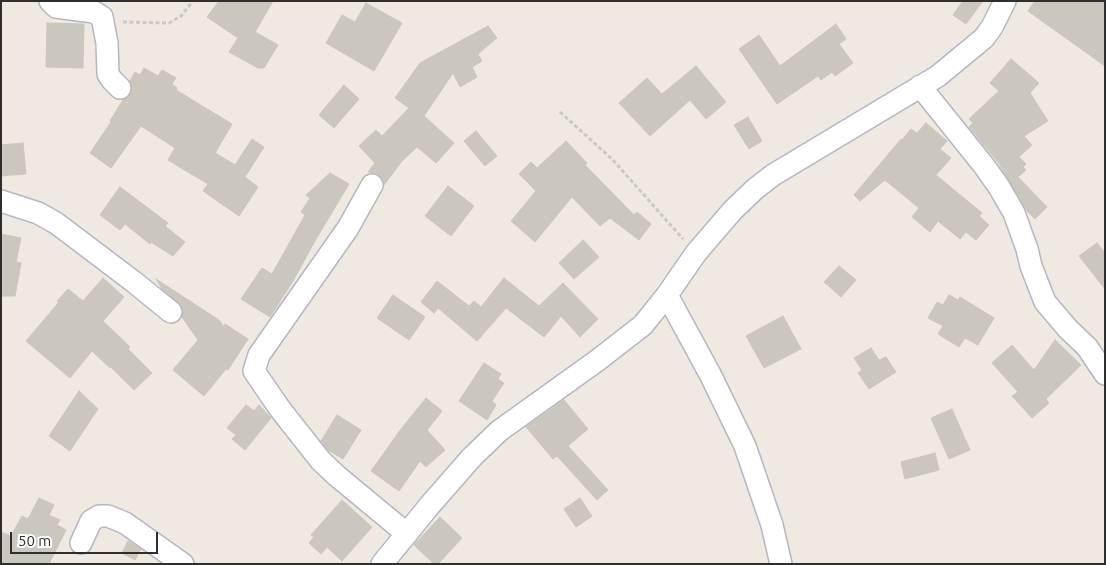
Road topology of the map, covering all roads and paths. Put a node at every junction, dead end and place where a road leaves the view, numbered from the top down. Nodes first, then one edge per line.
1 (50, 1) edge
2 (193, 1) edge
3 (1005, 1) edge
4 (104, 21) junction
5 (920, 86) junction
6 (120, 88) dead end
7 (560, 112) dead end
8 (372, 185) dead end
9 (1, 201) edge
10 (696, 253) junction
11 (667, 295) junction
12 (171, 312) dead end
13 (1105, 374) edge
14 (407, 534) junction
15 (82, 543) dead end
16 (183, 564) edge
17 (382, 564) edge
18 (781, 564) edge

1 - 4 street
2 - 4 path
3 - 5 street
4 - 6 street
5 - 10 street
5 - 13 street
7 - 10 path
8 - 14 street
9 - 12 street
10 - 11 street
11 - 14 street
11 - 18 street
14 - 17 street
15 - 16 street

